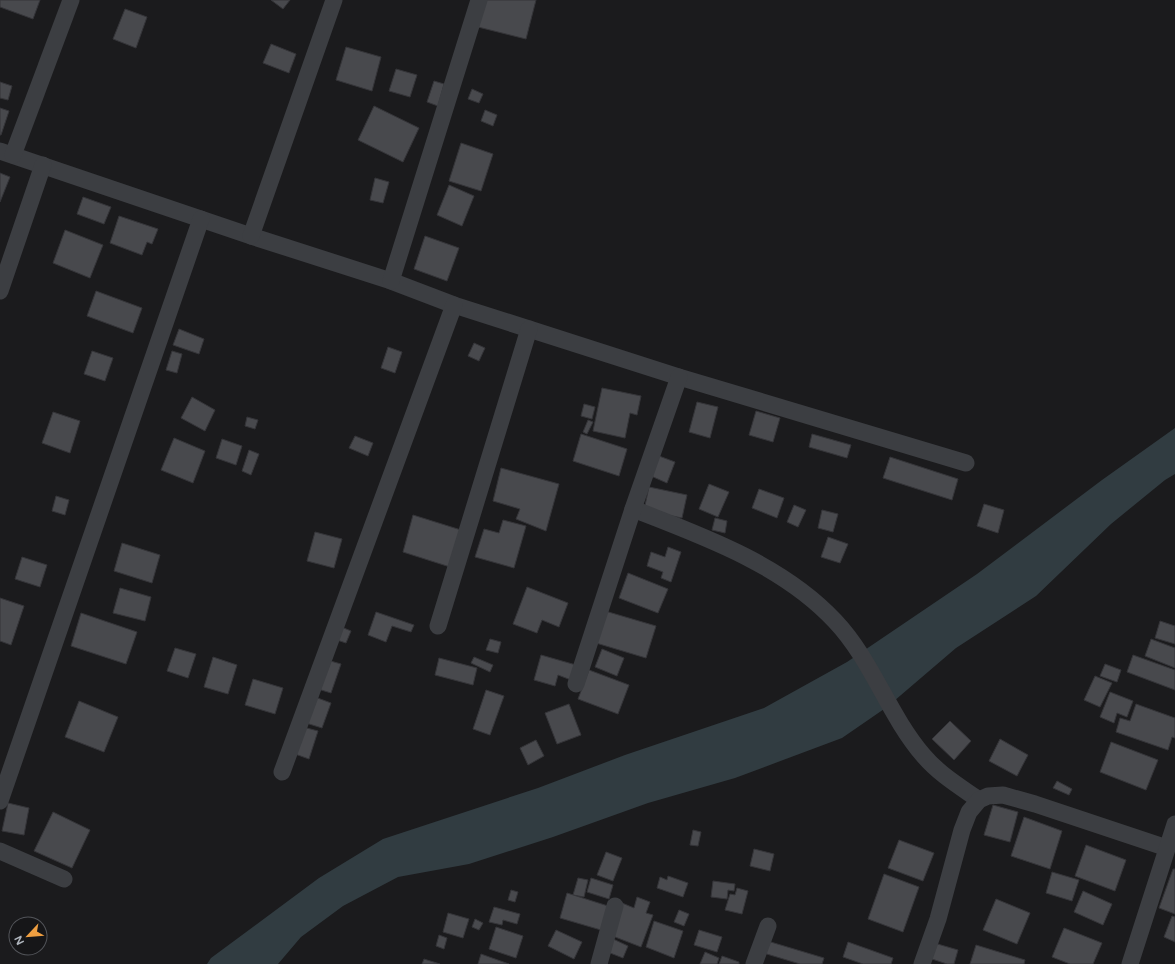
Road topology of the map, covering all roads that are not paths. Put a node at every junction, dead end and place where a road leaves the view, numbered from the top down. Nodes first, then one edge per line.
1 (71, 0) edge
2 (334, 0) edge
3 (479, 0) edge
4 (6, 153) edge
5 (42, 165) junction
6 (201, 219) junction
7 (251, 236) junction
8 (391, 281) junction
9 (0, 291) edge
10 (454, 305) junction
11 (529, 329) junction
12 (679, 376) junction
13 (966, 463) dead end
14 (633, 509) junction
15 (438, 626) dead end
16 (576, 684) dead end
17 (282, 772) dead end
18 (979, 800) junction
19 (0, 801) edge
20 (1175, 824) edge
21 (1167, 848) junction
22 (0, 851) edge
23 (64, 879) dead end
24 (615, 906) dead end
25 (768, 926) dead end
26 (599, 964) edge
27 (754, 964) edge
28 (922, 964) edge
29 (1130, 964) edge

1 - 4 street
2 - 7 street
3 - 8 street
4 - 5 street
5 - 6 street
5 - 9 street
6 - 7 street
6 - 19 street
7 - 8 street
8 - 10 street
10 - 11 street
10 - 17 street
11 - 12 street
11 - 15 street
12 - 13 street
12 - 14 street
14 - 16 street
14 - 18 street
18 - 21 street
18 - 28 street
20 - 21 street
21 - 29 street
22 - 23 street
24 - 26 street
25 - 27 street

